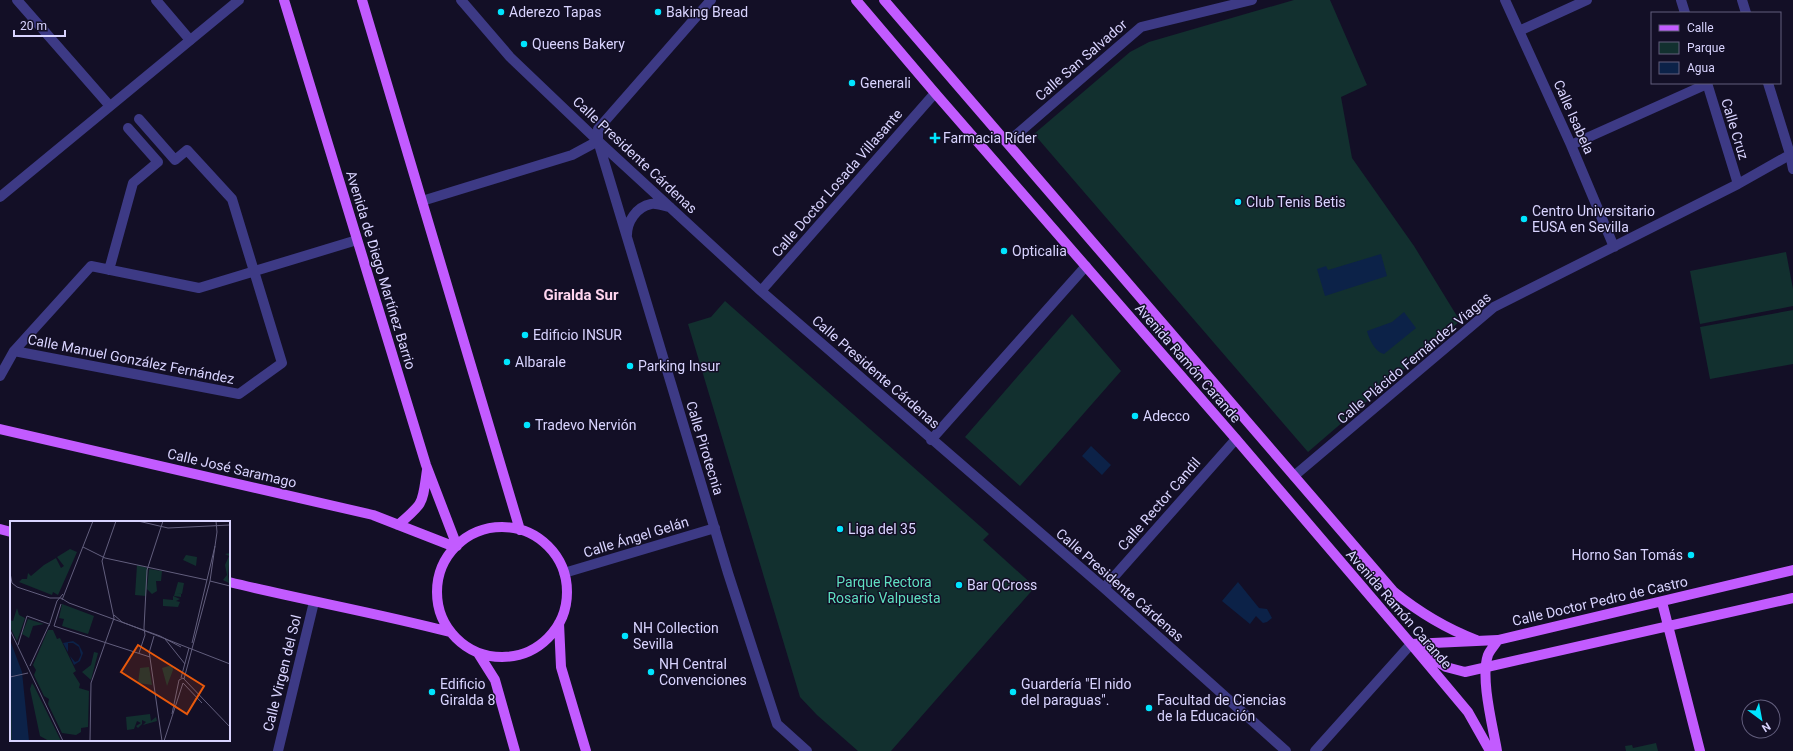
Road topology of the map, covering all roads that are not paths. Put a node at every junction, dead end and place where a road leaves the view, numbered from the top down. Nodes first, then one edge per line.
1 (17, 0) edge
2 (156, 0) edge
3 (239, 0) edge
4 (284, 0) edge
5 (362, 0) edge
6 (461, 0) edge
7 (711, 0) edge
8 (856, 0) edge
9 (884, 0) edge
10 (1252, 0) edge
11 (1505, 0) edge
12 (1587, 0) edge
13 (1681, 0) edge
14 (1742, 0) edge
15 (1685, 12) edge
16 (1746, 12) edge
17 (1519, 31) junction
18 (190, 40) junction
19 (1707, 84) edge
20 (1768, 84) edge
21 (935, 93) junction
22 (110, 105) junction
23 (139, 119) dead end
24 (128, 128) dead end
25 (598, 141) junction
26 (1008, 142) junction
27 (1572, 145) junction
28 (1792, 154) edge
29 (1793, 169) edge
30 (1738, 184) junction
31 (0, 197) edge
32 (422, 201) junction
33 (670, 207) junction
34 (628, 239) junction
35 (357, 240) junction
36 (1614, 247) junction
37 (1086, 266) junction
38 (109, 270) junction
39 (254, 272) junction
40 (761, 291) junction
41 (14, 351) junction
42 (0, 376) edge
43 (0, 429) edge
44 (1236, 439) junction
45 (931, 440) junction
46 (427, 468) junction
47 (1294, 476) junction
48 (398, 525) junction
49 (715, 528) junction
50 (0, 529) edge
51 (520, 530) junction
52 (10, 532) edge
53 (456, 547) junction
54 (1793, 570) edge
55 (564, 573) junction
56 (230, 582) edge
57 (1104, 588) junction
58 (1793, 598) edge
59 (314, 602) junction
60 (1662, 602) junction
61 (559, 623) junction
62 (1668, 626) junction
63 (450, 632) junction
64 (1476, 640) junction
65 (1498, 640) junction
66 (1411, 644) junction
67 (478, 653) junction
68 (1485, 668) junction
69 (278, 751) edge
70 (515, 751) edge
71 (586, 751) edge
72 (807, 751) edge
73 (1286, 751) edge
74 (1315, 751) edge
75 (1490, 751) edge
76 (1497, 751) edge
77 (1700, 751) edge

1 - 22 street
2 - 18 street
3 - 18 street
4 - 35 main road, Avenida de Diego Martínez Barrio
5 - 32 main road
6 - 25 street, Calle Presidente Cárdenas
7 - 25 street
8 - 21 main road, Avenida Ramón Carande
9 - 26 main road, Avenida Ramón Carande
10 - 26 street, Calle San Salvador
11 - 17 street, Calle Isabela
12 - 17 street
13 - 15 street
14 - 16 street
17 - 27 street, Calle Isabela
18 - 22 street
19 - 27 street
19 - 30 street, Calle Cruz
20 - 28 street
21 - 37 main road, Avenida Ramón Carande
21 - 40 street, Calle Doctor Losada Villasante
22 - 31 street
23 - 39 street
24 - 38 street
25 - 32 street
25 - 33 street, Calle Presidente Cárdenas
25 - 34 street, Calle Pirotecnia
26 - 47 main road, Avenida Ramón Carande
27 - 36 street, Calle Isabela
28 - 29 street
28 - 30 street, Calle Plácido Fernández Viagas
30 - 36 street, Calle Plácido Fernández Viagas
32 - 51 main road
33 - 34 street
33 - 40 street, Calle Presidente Cárdenas
34 - 49 street, Calle Pirotecnia
35 - 39 street
35 - 46 main road, Avenida de Diego Martínez Barrio
36 - 47 street, Calle Plácido Fernández Viagas
37 - 44 main road, Avenida Ramón Carande
37 - 45 street
38 - 39 street
38 - 41 street
39 - 41 street, Calle Manuel González Fernández
40 - 45 street, Calle Presidente Cárdenas
41 - 42 street
43 - 48 main road, Calle José Saramago
44 - 57 street, Calle Rector Candil
44 - 66 main road, Avenida Ramón Carande
45 - 57 street, Calle Presidente Cárdenas
46 - 48 main road
46 - 53 main road, Avenida de Diego Martínez Barrio
47 - 64 main road, Avenida Ramón Carande
48 - 53 main road, Calle José Saramago
49 - 55 street, Calle Ángel Gelán
49 - 72 street, Calle Pirotecnia
50 - 52 main road
51 - 53 main road
51 - 55 main road
53 - 63 main road
54 - 60 main road, Calle Doctor Pedro de Castro
55 - 61 main road
56 - 59 main road
57 - 73 street, Calle Presidente Cárdenas
58 - 62 main road
59 - 63 main road
59 - 69 street, Calle Virgen del Sol
60 - 62 main road
60 - 65 main road, Calle Doctor Pedro de Castro
61 - 67 main road
61 - 71 main road
62 - 68 main road
62 - 77 main road
63 - 67 main road
64 - 65 main road, Calle Doctor Pedro de Castro
64 - 66 main road, Calle Doctor Pedro de Castro
65 - 68 main road
66 - 68 main road
66 - 74 street
66 - 75 main road, Avenida Ramón Carande
67 - 70 main road
68 - 76 main road

